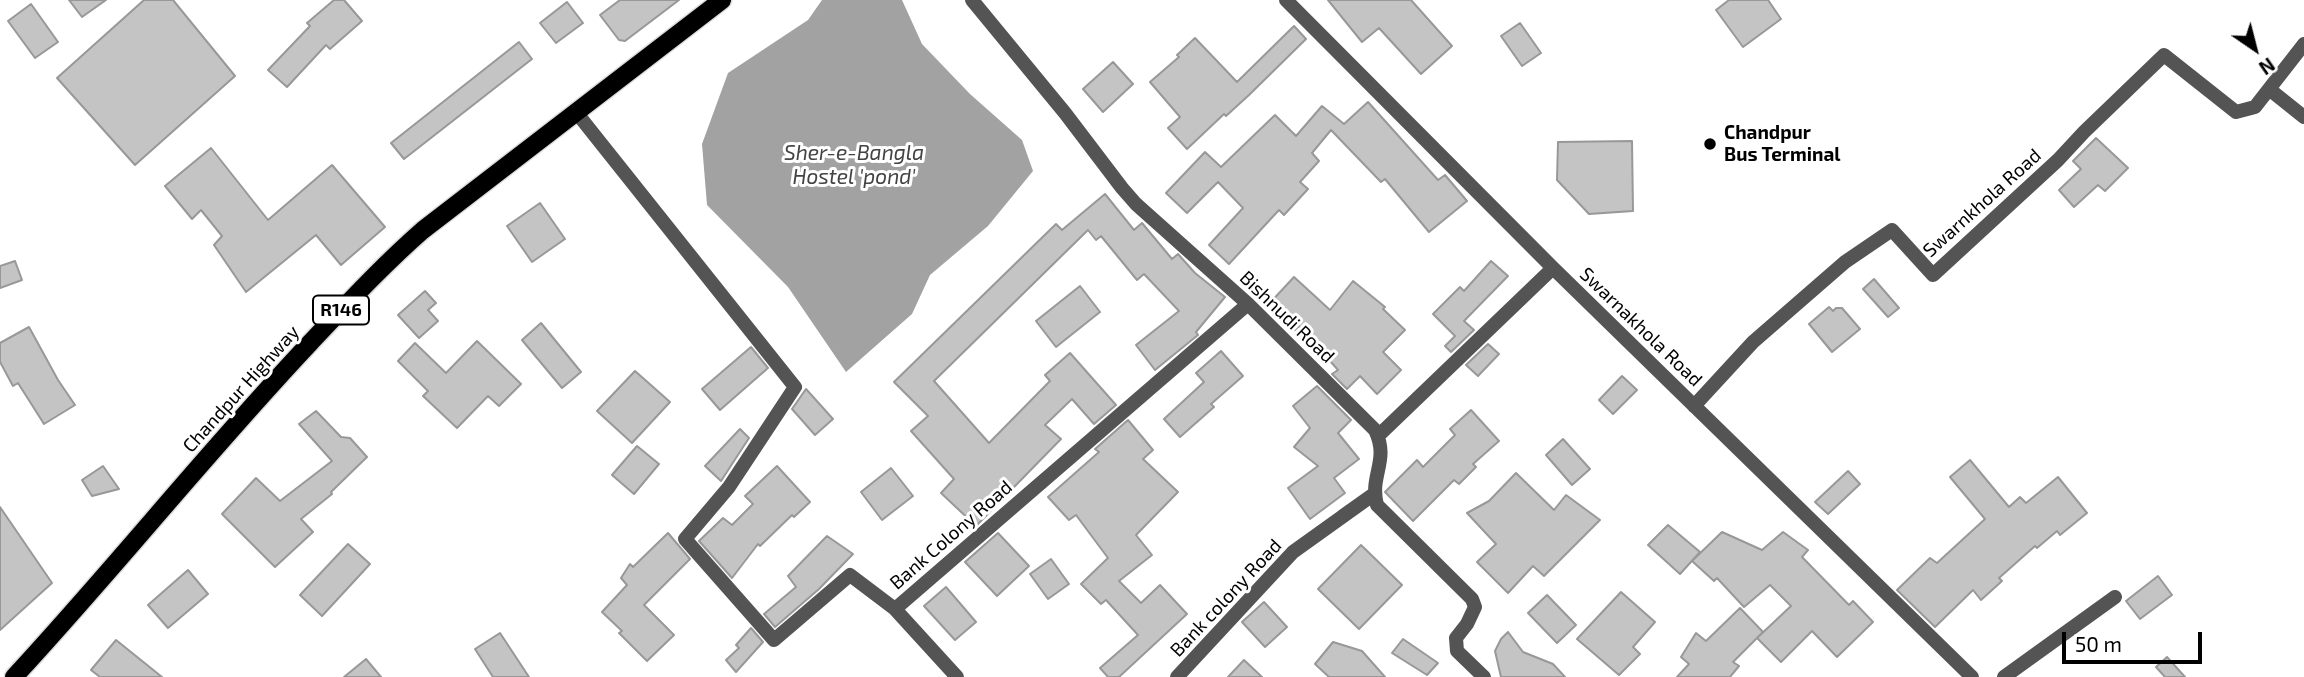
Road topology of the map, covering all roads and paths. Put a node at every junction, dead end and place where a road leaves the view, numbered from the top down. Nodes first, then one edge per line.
1 (722, 0) edge
2 (972, 0) edge
3 (1286, 0) edge
4 (2304, 44) edge
5 (2269, 89) junction
6 (576, 112) junction
7 (2304, 117) edge
8 (1553, 268) junction
9 (1248, 304) junction
10 (1694, 406) junction
11 (1378, 436) junction
12 (1374, 494) junction
13 (1343, 516) dead end
14 (2115, 597) dead end
15 (894, 608) junction
16 (14, 677) edge
17 (957, 677) edge
18 (1177, 677) edge
19 (1484, 677) edge
20 (1972, 677) edge
21 (2004, 677) edge

1 - 6 main road, Chandpur Highway / R146
2 - 9 street, Bishnudi Road
3 - 8 street, Swarnakhola Road
4 - 5 street
5 - 7 street
5 - 10 street, Swarnkhola Road
6 - 15 street, Bank Colony Road
6 - 16 main road, Chandpur Highway / R146
8 - 10 street, Swarnakhola Road
8 - 11 street
9 - 11 street, Bishnudi Road
9 - 15 street, Bank Colony Road
10 - 20 street, Swarnakhola Road
11 - 12 street
12 - 13 street
12 - 18 street, Bank colony Road
12 - 19 street
14 - 21 street
15 - 17 street, Bank colony Road

